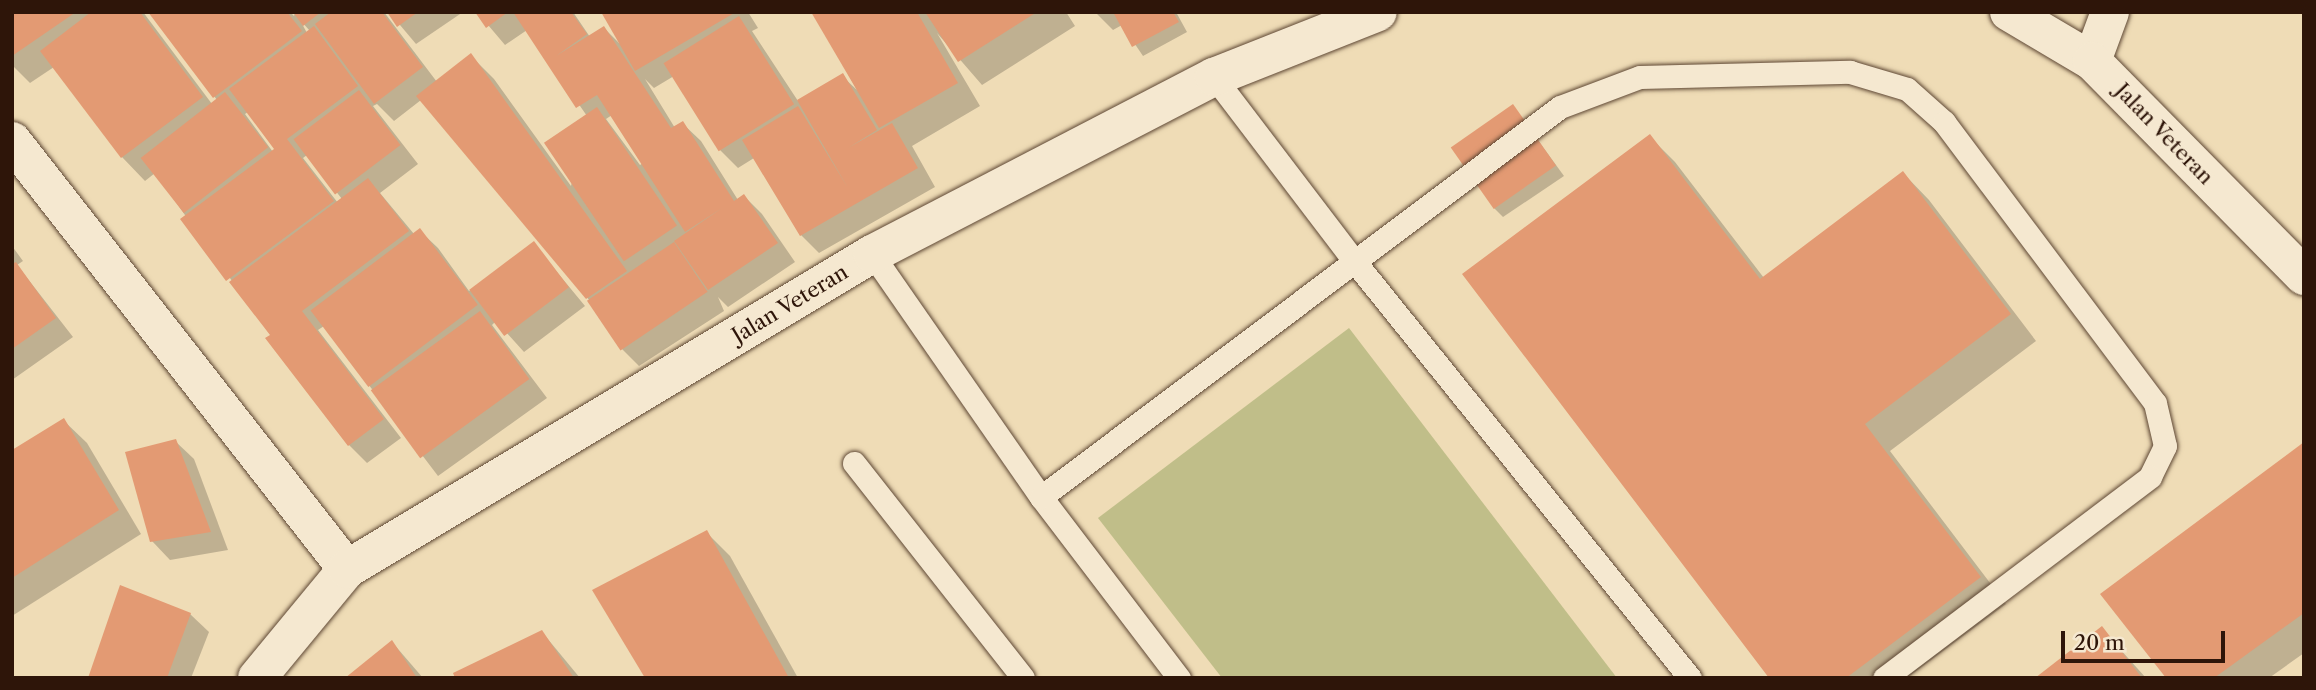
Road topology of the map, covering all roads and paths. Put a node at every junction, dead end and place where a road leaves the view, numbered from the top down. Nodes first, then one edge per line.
1 (1378, 12) edge
2 (2009, 12) edge
3 (2110, 12) edge
4 (2092, 61) junction
5 (1214, 77) junction
6 (12, 141) edge
7 (872, 254) junction
8 (1355, 262) junction
9 (2304, 276) edge
10 (854, 463) dead end
11 (1041, 497) junction
12 (347, 569) junction
13 (257, 678) edge
14 (1023, 678) edge
15 (1179, 678) edge
16 (1690, 678) edge
17 (1884, 678) edge

1 - 5 main road, Jalan Veteran
2 - 4 main road, Jalan Veteran
3 - 4 main road
4 - 9 main road, Jalan Veteran
5 - 7 main road, Jalan Veteran
5 - 8 lane
6 - 12 main road
7 - 11 lane
7 - 12 main road, Jalan Veteran
8 - 11 lane
8 - 16 lane
8 - 17 lane
10 - 14 lane
11 - 15 lane
12 - 13 main road, Jalan Veteran

